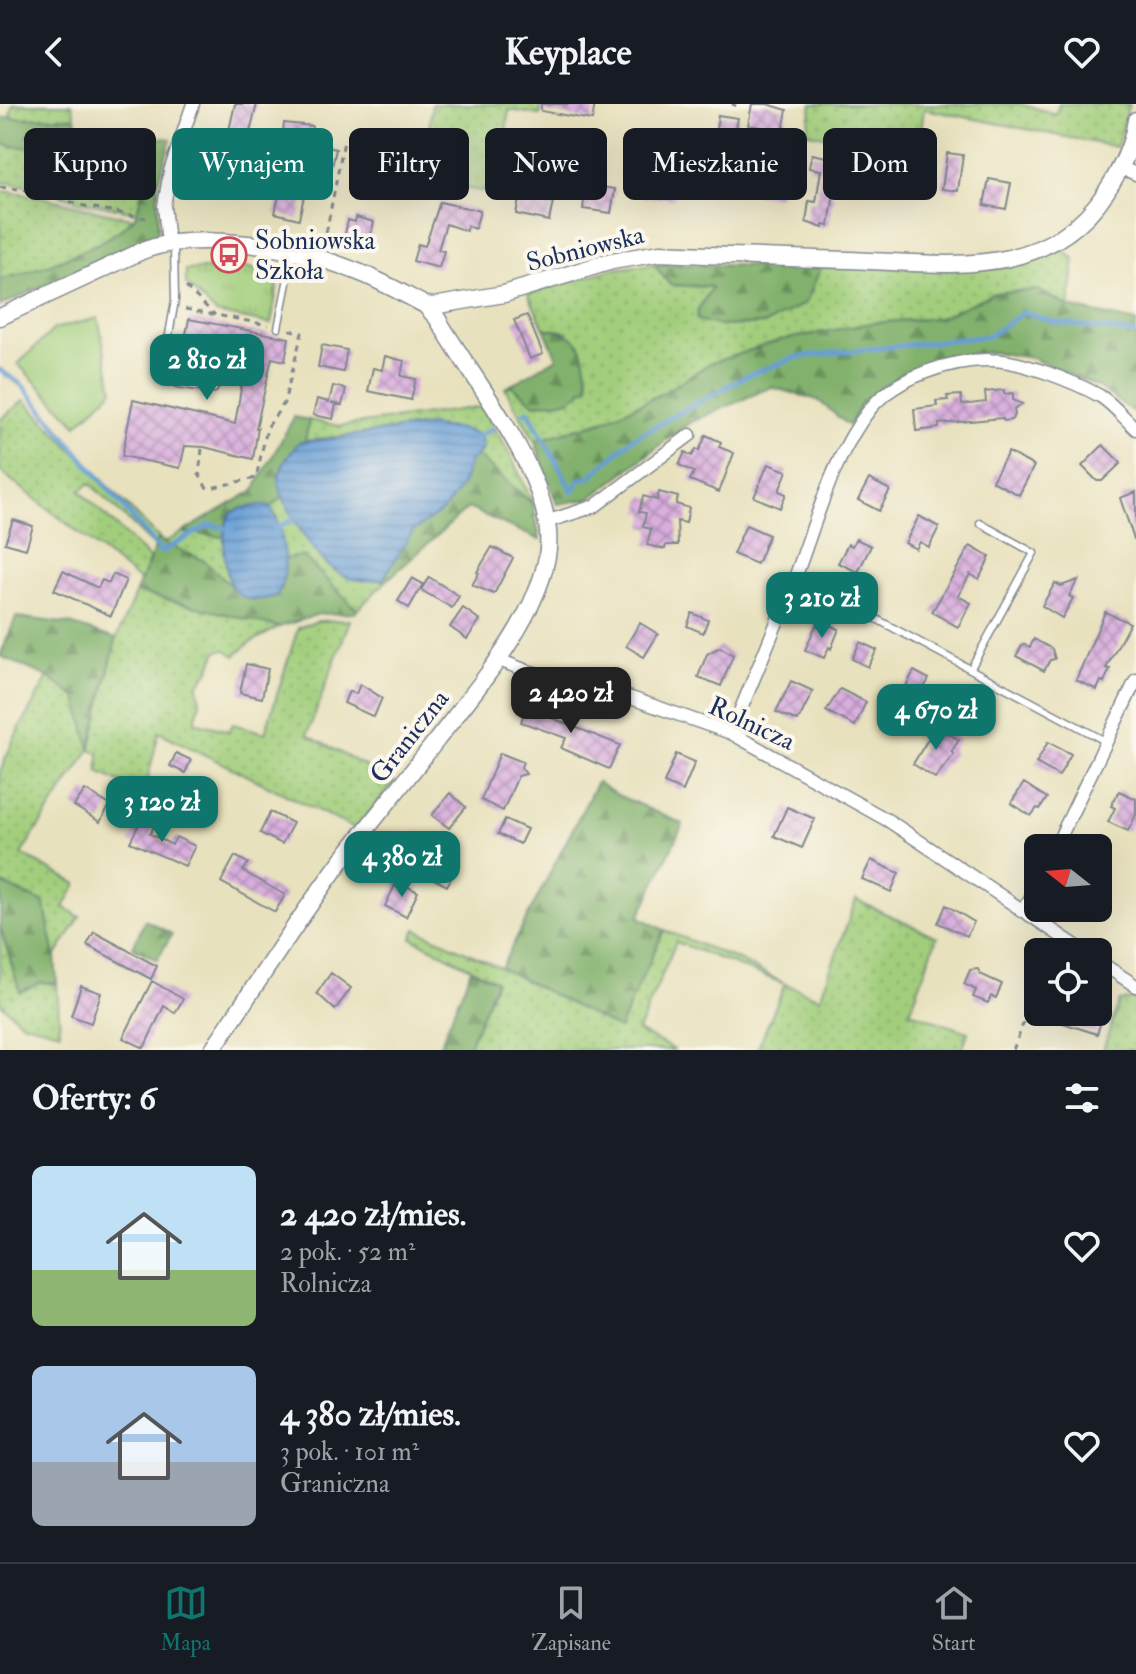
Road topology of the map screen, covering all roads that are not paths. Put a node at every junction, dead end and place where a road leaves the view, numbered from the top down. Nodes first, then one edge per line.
1 (193, 104) edge
2 (1136, 120) edge
3 (1129, 171) edge
4 (171, 242) junction
5 (293, 253) junction
6 (425, 305) junction
7 (0, 317) edge
8 (278, 328) road end
9 (223, 358) dead end
10 (1136, 429) edge
11 (690, 435) dead end
12 (546, 522) junction
13 (980, 523) dead end
14 (795, 576) junction
15 (499, 660) junction
16 (971, 668) junction
17 (1136, 680) edge
18 (731, 733) junction
19 (1107, 742) junction
20 (1062, 834) edge
21 (1024, 906) edge
22 (1021, 911) junction
23 (1063, 938) edge
24 (1112, 970) edge
25 (1136, 986) edge
26 (212, 1050) edge

1 - 4 street
2 - 3 street, Sobniowska
3 - 6 street, Sobniowska
4 - 5 street
4 - 7 street
4 - 9 lane
5 - 6 street
5 - 8 lane
6 - 12 street, Graniczna
10 - 14 street
11 - 12 street
12 - 15 street, Graniczna
13 - 16 lane
14 - 16 lane
14 - 18 street
15 - 18 street, Rolnicza
15 - 26 street, Graniczna
16 - 19 lane
17 - 19 street
18 - 22 street, Rolnicza
19 - 20 street
21 - 22 street
22 - 23 street, Rolnicza
24 - 25 street

